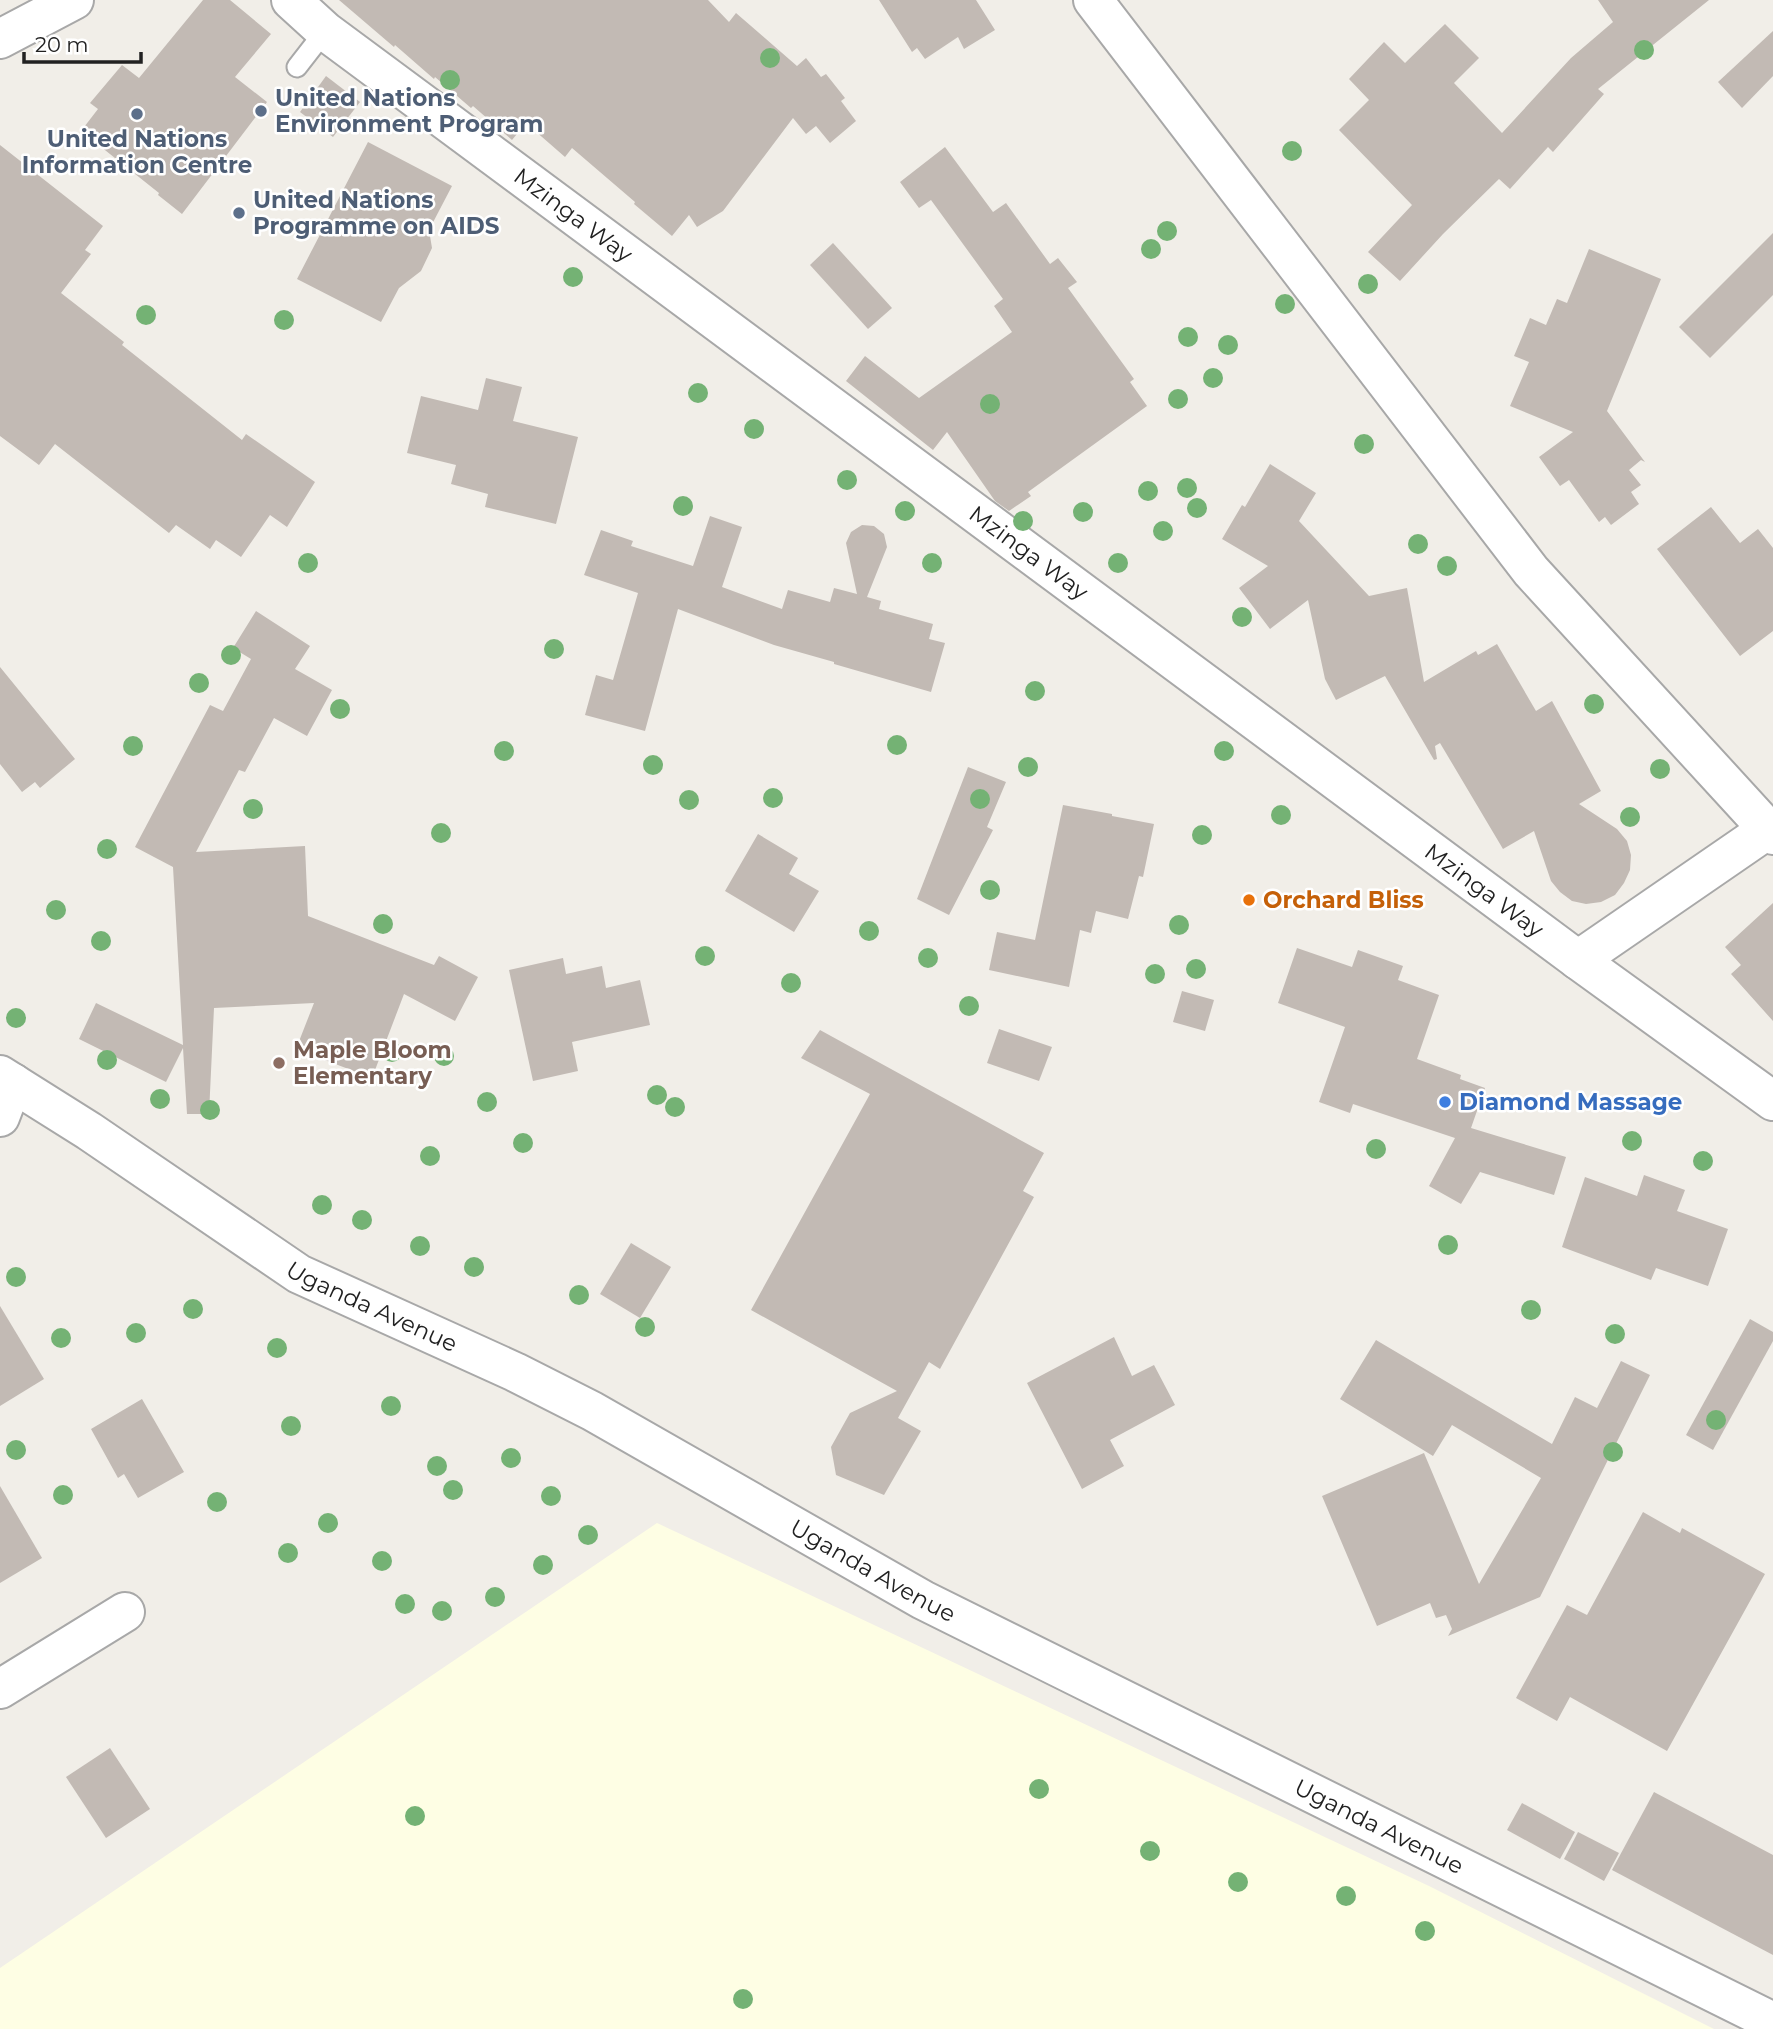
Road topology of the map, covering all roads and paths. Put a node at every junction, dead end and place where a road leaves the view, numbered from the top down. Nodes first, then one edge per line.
1 (74, 0) edge
2 (291, 0) edge
3 (1093, 0) edge
4 (324, 31) junction
5 (0, 39) edge
6 (297, 67) dead end
7 (1770, 833) edge
8 (1578, 960) junction
9 (4, 1092) edge
10 (1773, 1101) edge
11 (125, 1612) dead end
12 (0, 1689) edge
13 (1773, 2022) edge

1 - 5 street
2 - 4 street, Mzinga Way
3 - 7 street
4 - 6 lane
4 - 8 street, Mzinga Way
7 - 8 street
8 - 10 street, Mzinga Way
9 - 13 street, Uganda Avenue
11 - 12 street

